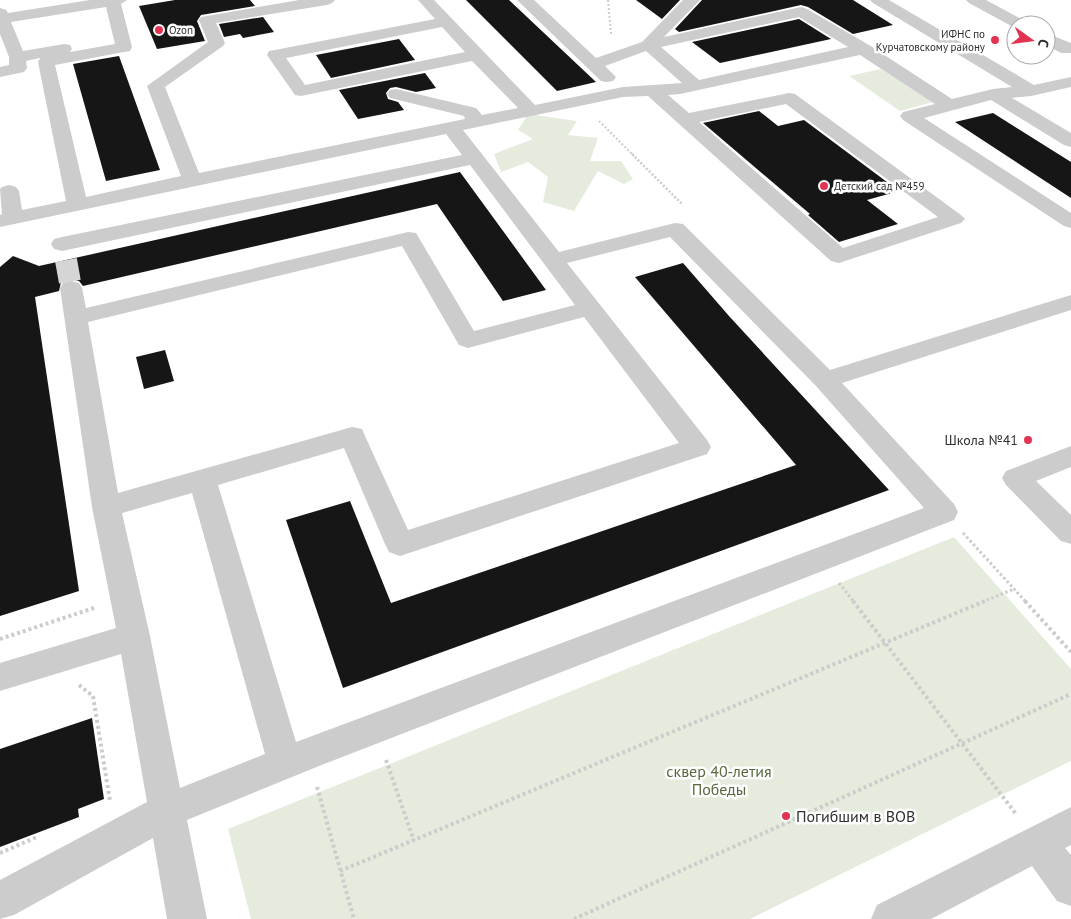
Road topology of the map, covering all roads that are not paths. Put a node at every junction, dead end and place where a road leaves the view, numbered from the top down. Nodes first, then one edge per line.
1 (327, 0) edge
2 (426, 0) edge
3 (525, 0) edge
4 (692, 0) edge
5 (878, 0) edge
6 (974, 0) edge
7 (116, 1) edge
8 (0, 17) edge
9 (1006, 17) edge
10 (445, 22) junction
11 (105, 42) dead end
12 (1056, 43) edge
13 (648, 45) junction
14 (1071, 48) edge
15 (863, 49) junction
16 (476, 56) junction
17 (16, 57) junction
18 (594, 64) junction
19 (0, 72) edge
20 (1071, 82) edge
21 (695, 85) junction
22 (652, 90) junction
23 (1031, 90) junction
24 (623, 92) junction
25 (396, 94) dead end
26 (993, 94) junction
27 (949, 105) junction
28 (530, 111) junction
29 (685, 119) junction
30 (477, 122) junction
31 (451, 127) junction
32 (1071, 141) edge
33 (475, 158) junction
34 (192, 180) junction
35 (9, 191) dead end
36 (66, 206) junction
37 (7, 220) edge
38 (1071, 222) edge
39 (553, 260) junction
40 (66, 264) junction
41 (1071, 302) edge
42 (590, 308) junction
43 (76, 318) junction
44 (825, 380) junction
45 (1071, 456) edge
46 (202, 479) junction
47 (106, 507) junction
48 (1071, 533) edge
49 (134, 636) junction
50 (0, 677) edge
51 (296, 759) junction
52 (166, 810) junction
53 (1071, 825) edge
54 (1038, 843) junction
55 (1071, 887) edge
56 (0, 901) edge
57 (187, 919) edge
58 (891, 919) edge

1 - 34 lane
2 - 10 lane
3 - 18 lane
4 - 13 lane
5 - 23 lane
6 - 9 lane
7 - 8 lane
7 - 36 lane
8 - 17 lane
10 - 16 lane
10 - 16 lane
11 - 17 lane
12 - 14 lane
13 - 15 lane
13 - 18 lane
13 - 21 lane
15 - 21 lane
15 - 27 lane
16 - 28 lane
17 - 19 lane
18 - 24 lane
20 - 23 lane
21 - 22 lane
22 - 24 lane
22 - 29 lane
23 - 26 lane
24 - 28 lane
25 - 30 lane
26 - 27 lane
26 - 32 lane
27 - 38 lane
28 - 30 lane
29 - 29 lane
30 - 31 lane
31 - 33 lane
31 - 34 lane
33 - 39 lane
33 - 40 lane
34 - 36 lane
35 - 37 lane
36 - 37 lane
36 - 40 lane
39 - 42 lane
39 - 44 lane
40 - 43 lane
41 - 44 lane
42 - 43 lane
42 - 46 lane
43 - 47 lane
44 - 51 lane
45 - 48 lane
46 - 47 lane
46 - 51 lane
47 - 49 lane
49 - 50 lane
49 - 52 lane
51 - 52 lane
52 - 56 lane
52 - 57 lane
53 - 54 lane
54 - 55 lane
54 - 58 lane

